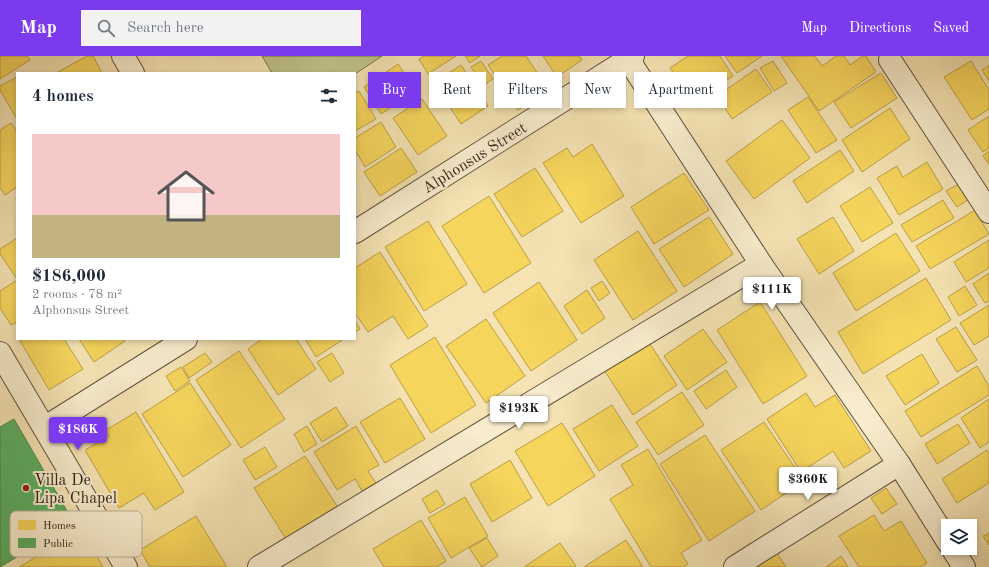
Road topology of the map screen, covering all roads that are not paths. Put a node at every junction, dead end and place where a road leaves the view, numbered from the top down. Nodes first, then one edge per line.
1 (123, 56) edge
2 (890, 57) edge
3 (631, 58) edge
4 (132, 72) edge
5 (989, 212) edge
6 (356, 231) edge
7 (761, 264) junction
8 (184, 340) edge
9 (0, 353) edge
10 (44, 428) junction
11 (899, 464) junction
12 (93, 511) edge
13 (941, 531) edge
14 (956, 555) edge
15 (120, 557) edge
16 (126, 567) edge
17 (259, 567) edge
18 (735, 567) edge
19 (964, 567) edge

1 - 4 street
2 - 5 street
3 - 6 street, Alphonsus Street
3 - 7 street
7 - 11 street
7 - 17 street
8 - 10 street
9 - 10 street
10 - 12 street
11 - 13 street
11 - 18 street
14 - 19 street
15 - 16 street

